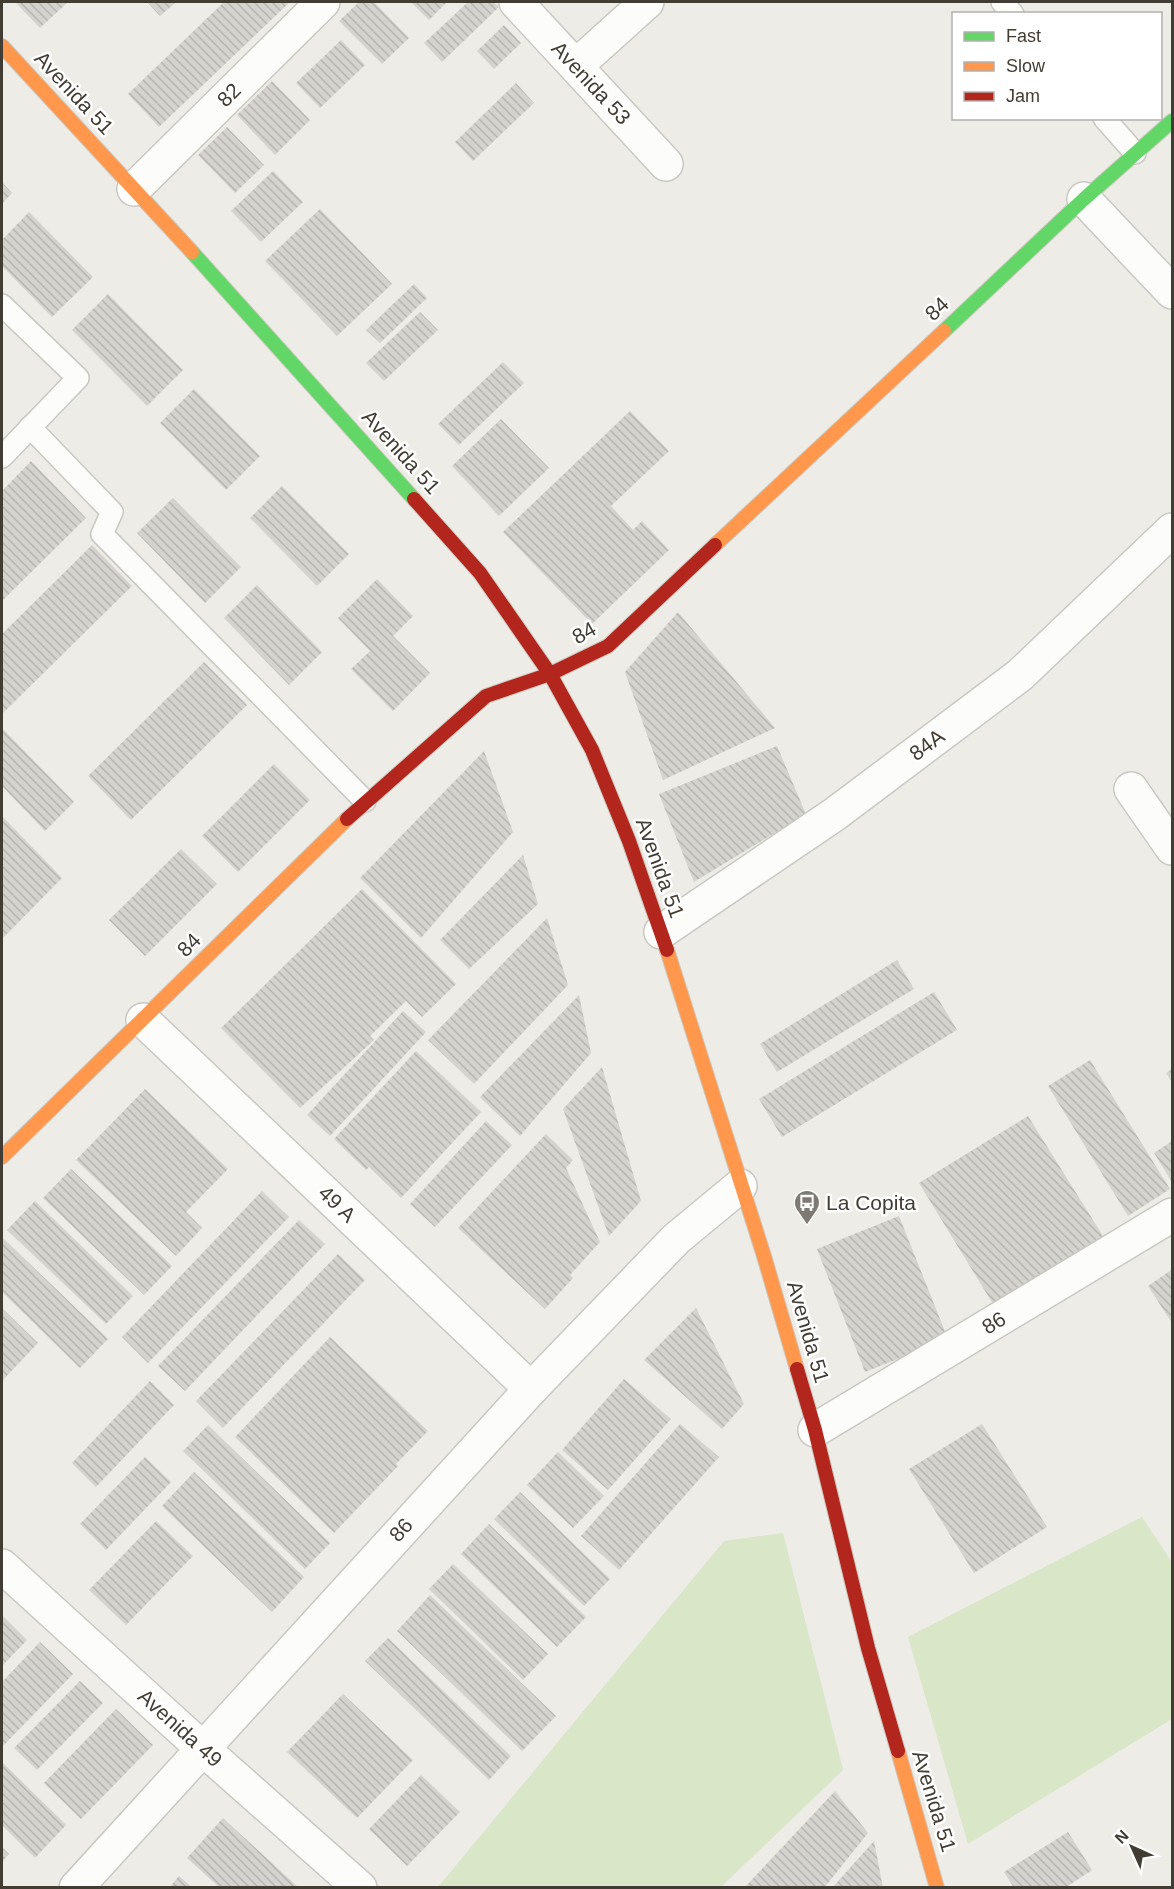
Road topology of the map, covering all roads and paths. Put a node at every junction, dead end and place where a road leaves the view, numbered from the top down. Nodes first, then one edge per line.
1 (323, 2) edge
2 (516, 2) edge
3 (646, 2) edge
4 (2, 46) edge
5 (576, 66) junction
6 (1106, 120) edge
7 (1173, 121) edge
8 (1135, 153) junction
9 (666, 164) dead end
10 (134, 189) junction
11 (1084, 199) junction
12 (1173, 292) edge
13 (2, 305) edge
14 (30, 427) junction
15 (2, 457) edge
16 (1173, 530) edge
17 (550, 674) junction
18 (1131, 789) dead end
19 (365, 801) junction
20 (1173, 848) edge
21 (661, 932) junction
22 (143, 1020) junction
23 (2, 1157) edge
24 (740, 1186) junction
25 (1173, 1215) edge
26 (531, 1389) junction
27 (815, 1430) junction
28 (2, 1566) edge
29 (202, 1748) junction
30 (76, 1887) edge
31 (360, 1887) edge
32 (937, 1887) edge

1 - 10 street, 82
2 - 5 street, Avenida 53
3 - 5 street
4 - 10 main road, Avenida 51
5 - 9 street, Avenida 53
6 - 8 lane
7 - 8 main road, 84
8 - 11 main road, 84
10 - 17 main road, Avenida 51
11 - 12 street
11 - 17 main road, 84
13 - 14 lane
14 - 15 lane
14 - 19 lane
16 - 21 street, 84A
17 - 19 main road, 84
17 - 21 main road, Avenida 51
18 - 20 street
19 - 22 main road, 84
21 - 24 main road, Avenida 51
22 - 23 main road, 84
22 - 26 street, 49 A
24 - 26 street, 86
24 - 27 main road, Avenida 51
25 - 27 street, 86
26 - 29 street, 86
27 - 32 main road, Avenida 51
28 - 29 street, Avenida 49
29 - 30 street, 86
29 - 31 street, Avenida 49

